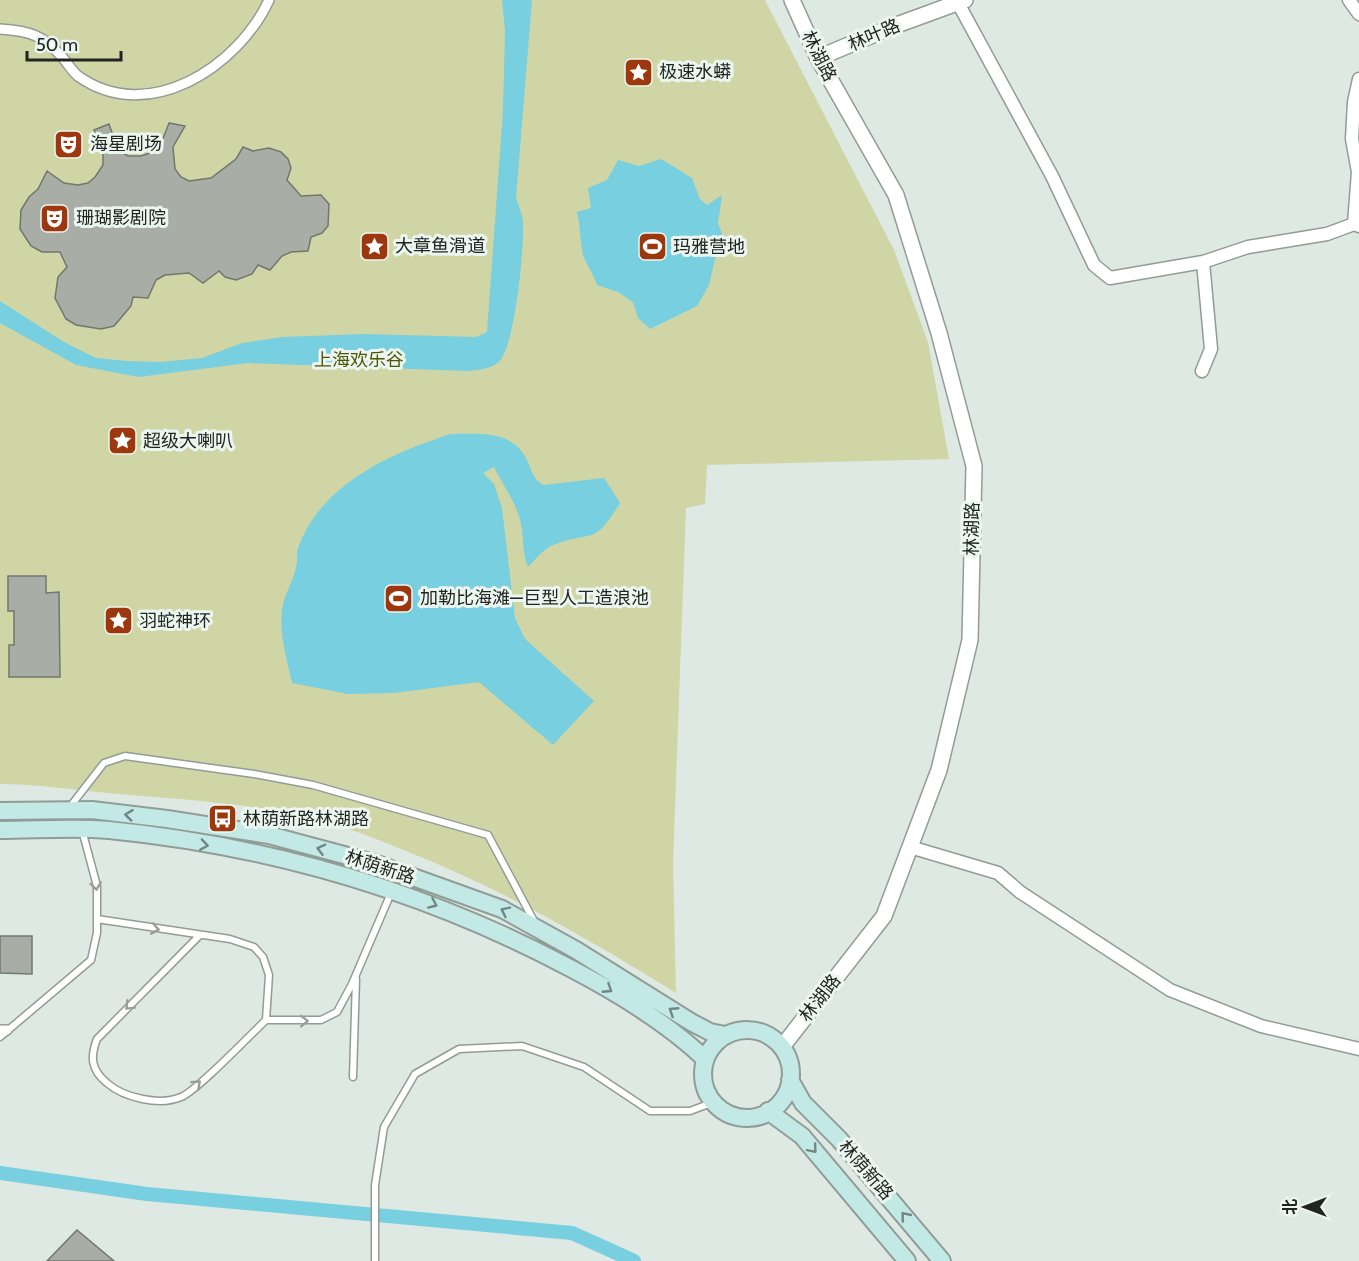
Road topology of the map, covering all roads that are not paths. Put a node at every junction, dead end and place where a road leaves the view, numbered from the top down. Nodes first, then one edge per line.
1 (269, 0) edge
2 (792, 0) edge
3 (1349, 0) edge
4 (962, 1) edge
5 (1359, 14) edge
6 (0, 29) edge
7 (818, 58) junction
8 (1359, 79) edge
9 (1356, 225) edge
10 (1203, 262) junction
11 (1202, 371) dead end
12 (67, 811) junction
13 (0, 812) edge
14 (0, 830) edge
15 (81, 830) junction
16 (910, 847) junction
17 (392, 890) junction
18 (97, 919) junction
19 (538, 929) junction
20 (200, 935) junction
21 (356, 974) junction
22 (266, 1020) junction
23 (2, 1032) edge
24 (725, 1035) junction
25 (782, 1047) junction
26 (1359, 1049) edge
27 (705, 1059) junction
28 (353, 1077) dead end
29 (790, 1080) junction
30 (714, 1102) junction
31 (768, 1112) junction
32 (375, 1261) edge
33 (907, 1261) edge
34 (942, 1261) edge

1 - 6 street
2 - 7 street, 林湖路
3 - 5 street
4 - 7 street, 林叶路
4 - 10 street
7 - 16 street, 林湖路
8 - 9 street
9 - 10 street
10 - 11 street
12 - 13 main road, 林荫新路
19 -> 12 main road, 林荫新路
12 - 19 lane
14 - 15 main road, 林荫新路
15 -> 17 main road, 林荫新路
15 -> 18 lane
16 - 25 street, 林湖路
16 - 26 street
17 - 21 lane
17 -> 27 main road, 林荫新路
18 -> 20 lane
18 - 23 lane
24 -> 19 main road, 林荫新路
20 - 22 lane
20 -> 22 lane
22 -> 21 lane
21 - 28 lane
24 - 25 main road, 林荫新路
24 - 27 main road
25 - 29 main road, 林荫新路
27 - 30 main road
29 - 31 main road
34 -> 29 main road, 林荫新路
30 - 31 main road
30 - 32 lane
31 -> 33 main road, 林荫新路

